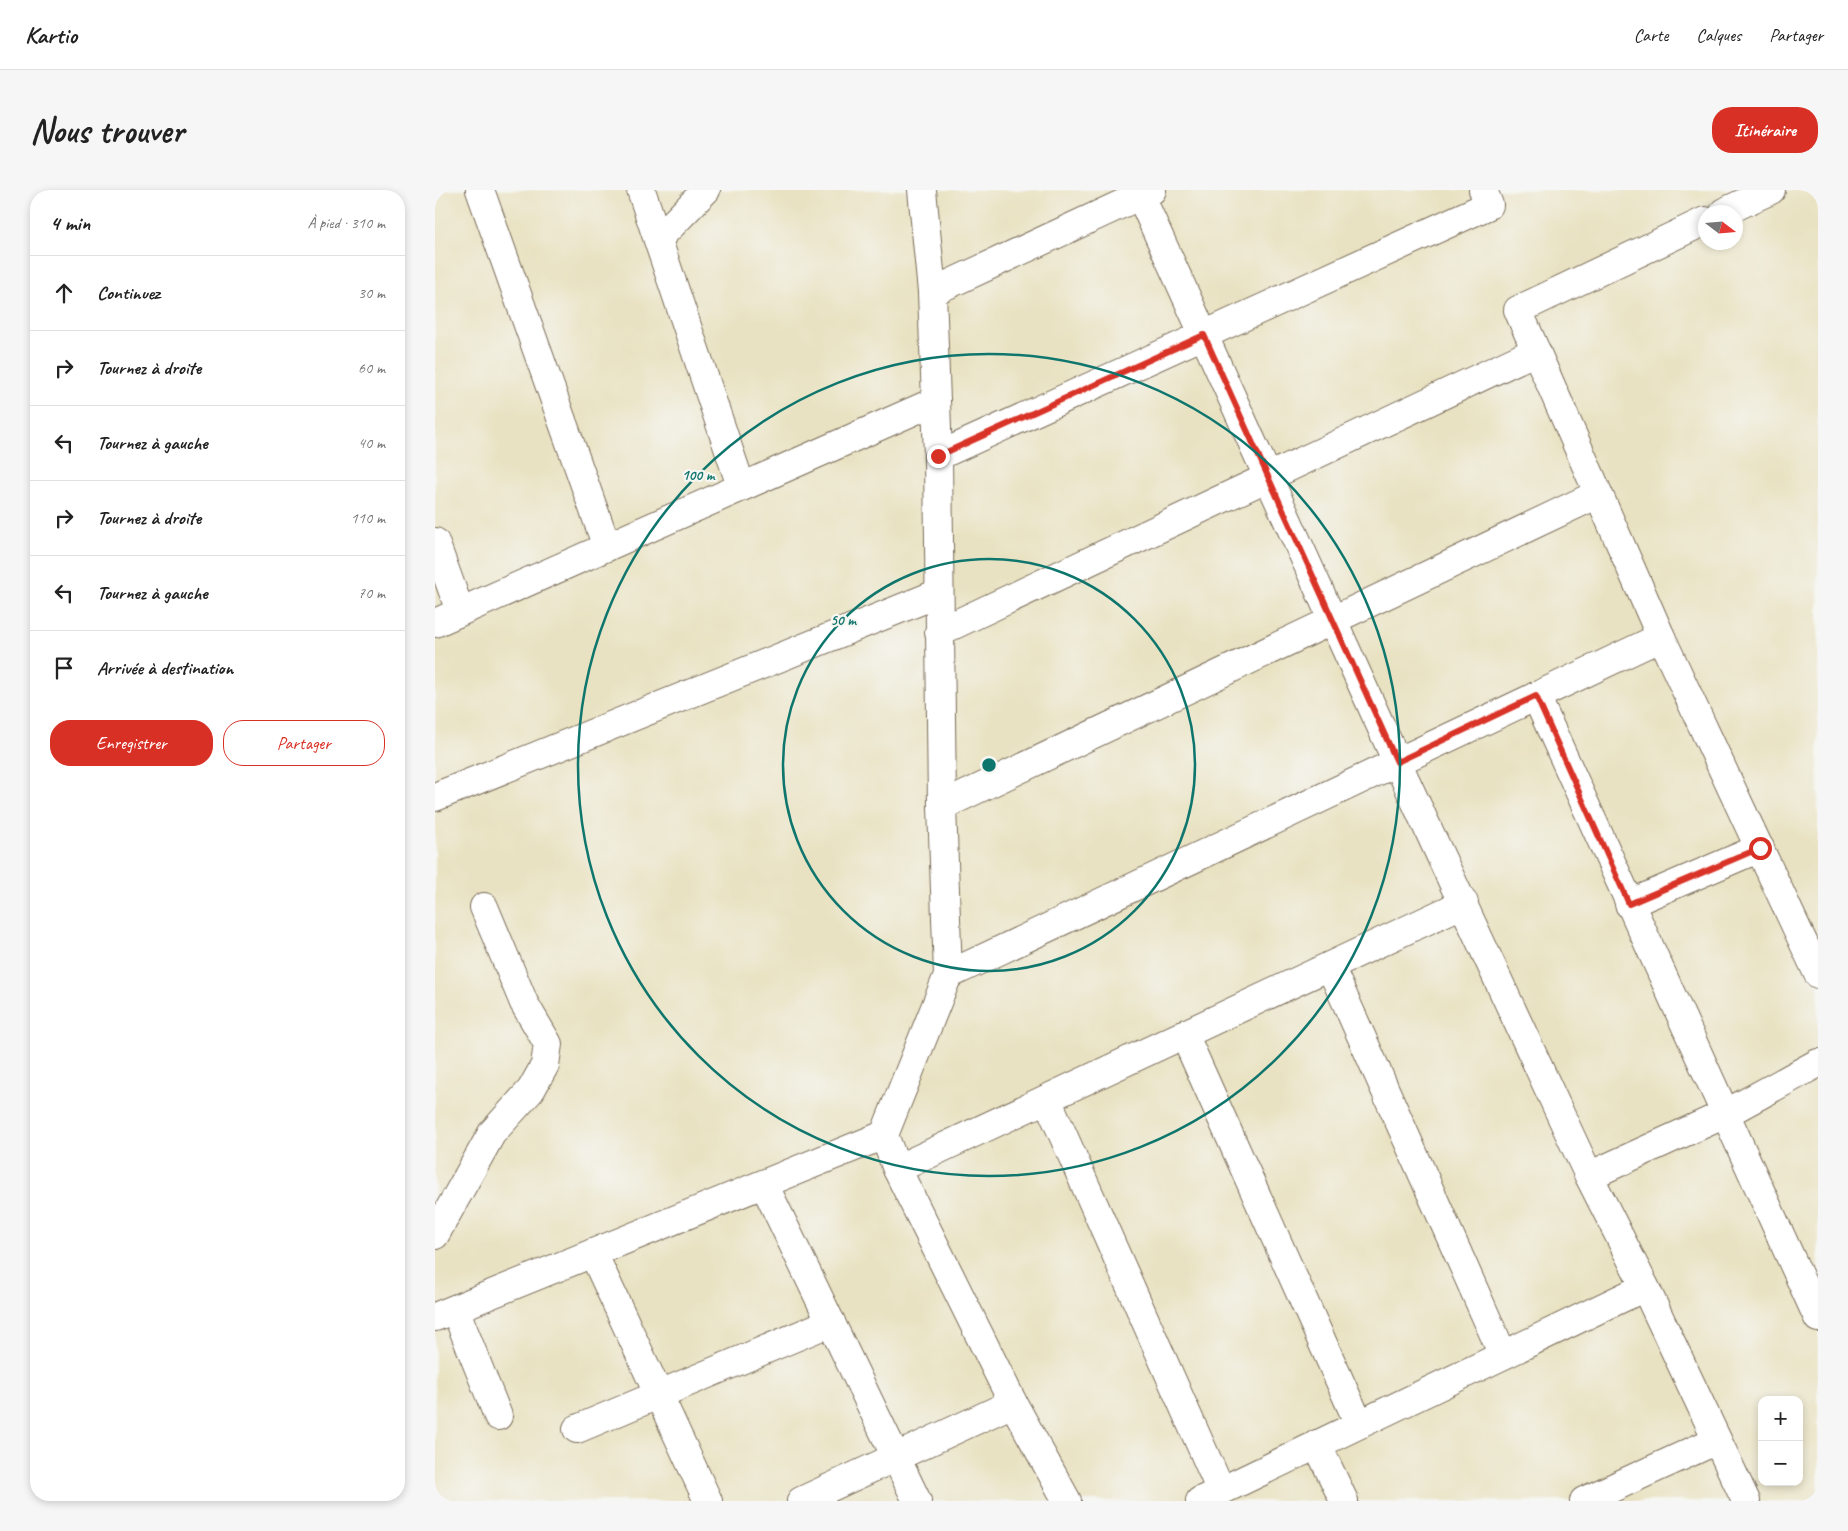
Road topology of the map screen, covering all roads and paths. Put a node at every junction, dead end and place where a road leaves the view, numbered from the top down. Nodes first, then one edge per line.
1 (480, 190) edge
2 (641, 190) edge
3 (706, 190) edge
4 (922, 190) edge
5 (1483, 190) edge
6 (1771, 190) edge
7 (1143, 192) edge
8 (1739, 205) edge
9 (1698, 224) edge
10 (657, 239) junction
11 (932, 292) junction
12 (1204, 335) junction
13 (1535, 350) junction
14 (936, 401) junction
15 (938, 456) junction
16 (1268, 477) junction
17 (741, 486) junction
18 (1598, 494) junction
19 (435, 542) edge
20 (607, 546) junction
21 (939, 593) junction
22 (460, 611) junction
23 (1333, 619) junction
24 (435, 623) edge
25 (939, 632) junction
26 (1661, 637) junction
27 (1536, 696) junction
28 (1397, 762) junction
29 (435, 797) edge
30 (942, 806) junction
31 (1760, 848) junction
32 (1464, 903) junction
33 (1629, 904) junction
34 (484, 906) dead end
35 (1330, 966) junction
36 (1818, 974) edge
37 (948, 975) junction
38 (1184, 1034) junction
39 (1818, 1063) edge
40 (1047, 1099) junction
41 (1725, 1114) junction
42 (884, 1135) junction
43 (897, 1169) junction
44 (1589, 1176) junction
45 (764, 1184) junction
46 (435, 1235) edge
47 (593, 1253) junction
48 (1645, 1287) junction
49 (445, 1313) edge
50 (1818, 1318) edge
51 (831, 1322) junction
52 (1503, 1355) junction
53 (659, 1395) junction
54 (1013, 1403) junction
55 (498, 1416) dead end
56 (1359, 1424) junction
57 (577, 1429) dead end
58 (1717, 1440) junction
59 (1317, 1444) junction
60 (896, 1457) junction
61 (1211, 1496) edge
62 (708, 1501) edge
63 (801, 1501) edge
64 (917, 1501) edge
65 (1067, 1501) edge
66 (1344, 1501) edge
67 (1584, 1501) edge
68 (1746, 1501) edge

1 - 20 street
2 - 10 street
3 - 10 street
4 - 11 street
5 - 12 street
6 - 8 street
7 - 11 street
7 - 12 street
9 - 13 street
10 - 17 street
11 - 14 street
12 - 15 street
12 - 16 street
13 - 16 street
13 - 18 street
14 - 15 street
14 - 17 street
15 - 21 street
16 - 23 street
16 - 25 street
17 - 20 street
18 - 23 street
18 - 26 street
19 - 22 street
20 - 22 street
21 - 25 street
21 - 29 street
22 - 24 street
23 - 28 street
23 - 30 street
25 - 30 street
26 - 27 street
26 - 31 street
27 - 28 street
27 - 33 street
28 - 32 street
28 - 37 street
30 - 37 street
31 - 33 street
31 - 36 street
32 - 35 street
32 - 44 street
33 - 41 street
34 - 46 street
35 - 38 street
35 - 52 street
37 - 42 street
38 - 40 street
38 - 56 street
39 - 41 street
40 - 43 street
40 - 61 street
41 - 44 street
41 - 50 street
42 - 43 street
42 - 45 street
43 - 54 street
44 - 48 street
45 - 47 street
45 - 51 street
47 - 49 street
47 - 53 street
48 - 52 street
48 - 58 street
49 - 55 street
51 - 53 street
51 - 60 street
52 - 56 street
53 - 57 street
53 - 62 street
54 - 60 street
54 - 65 street
56 - 59 street
58 - 67 street
58 - 68 street
59 - 61 street
59 - 66 street
60 - 63 street
60 - 64 street

